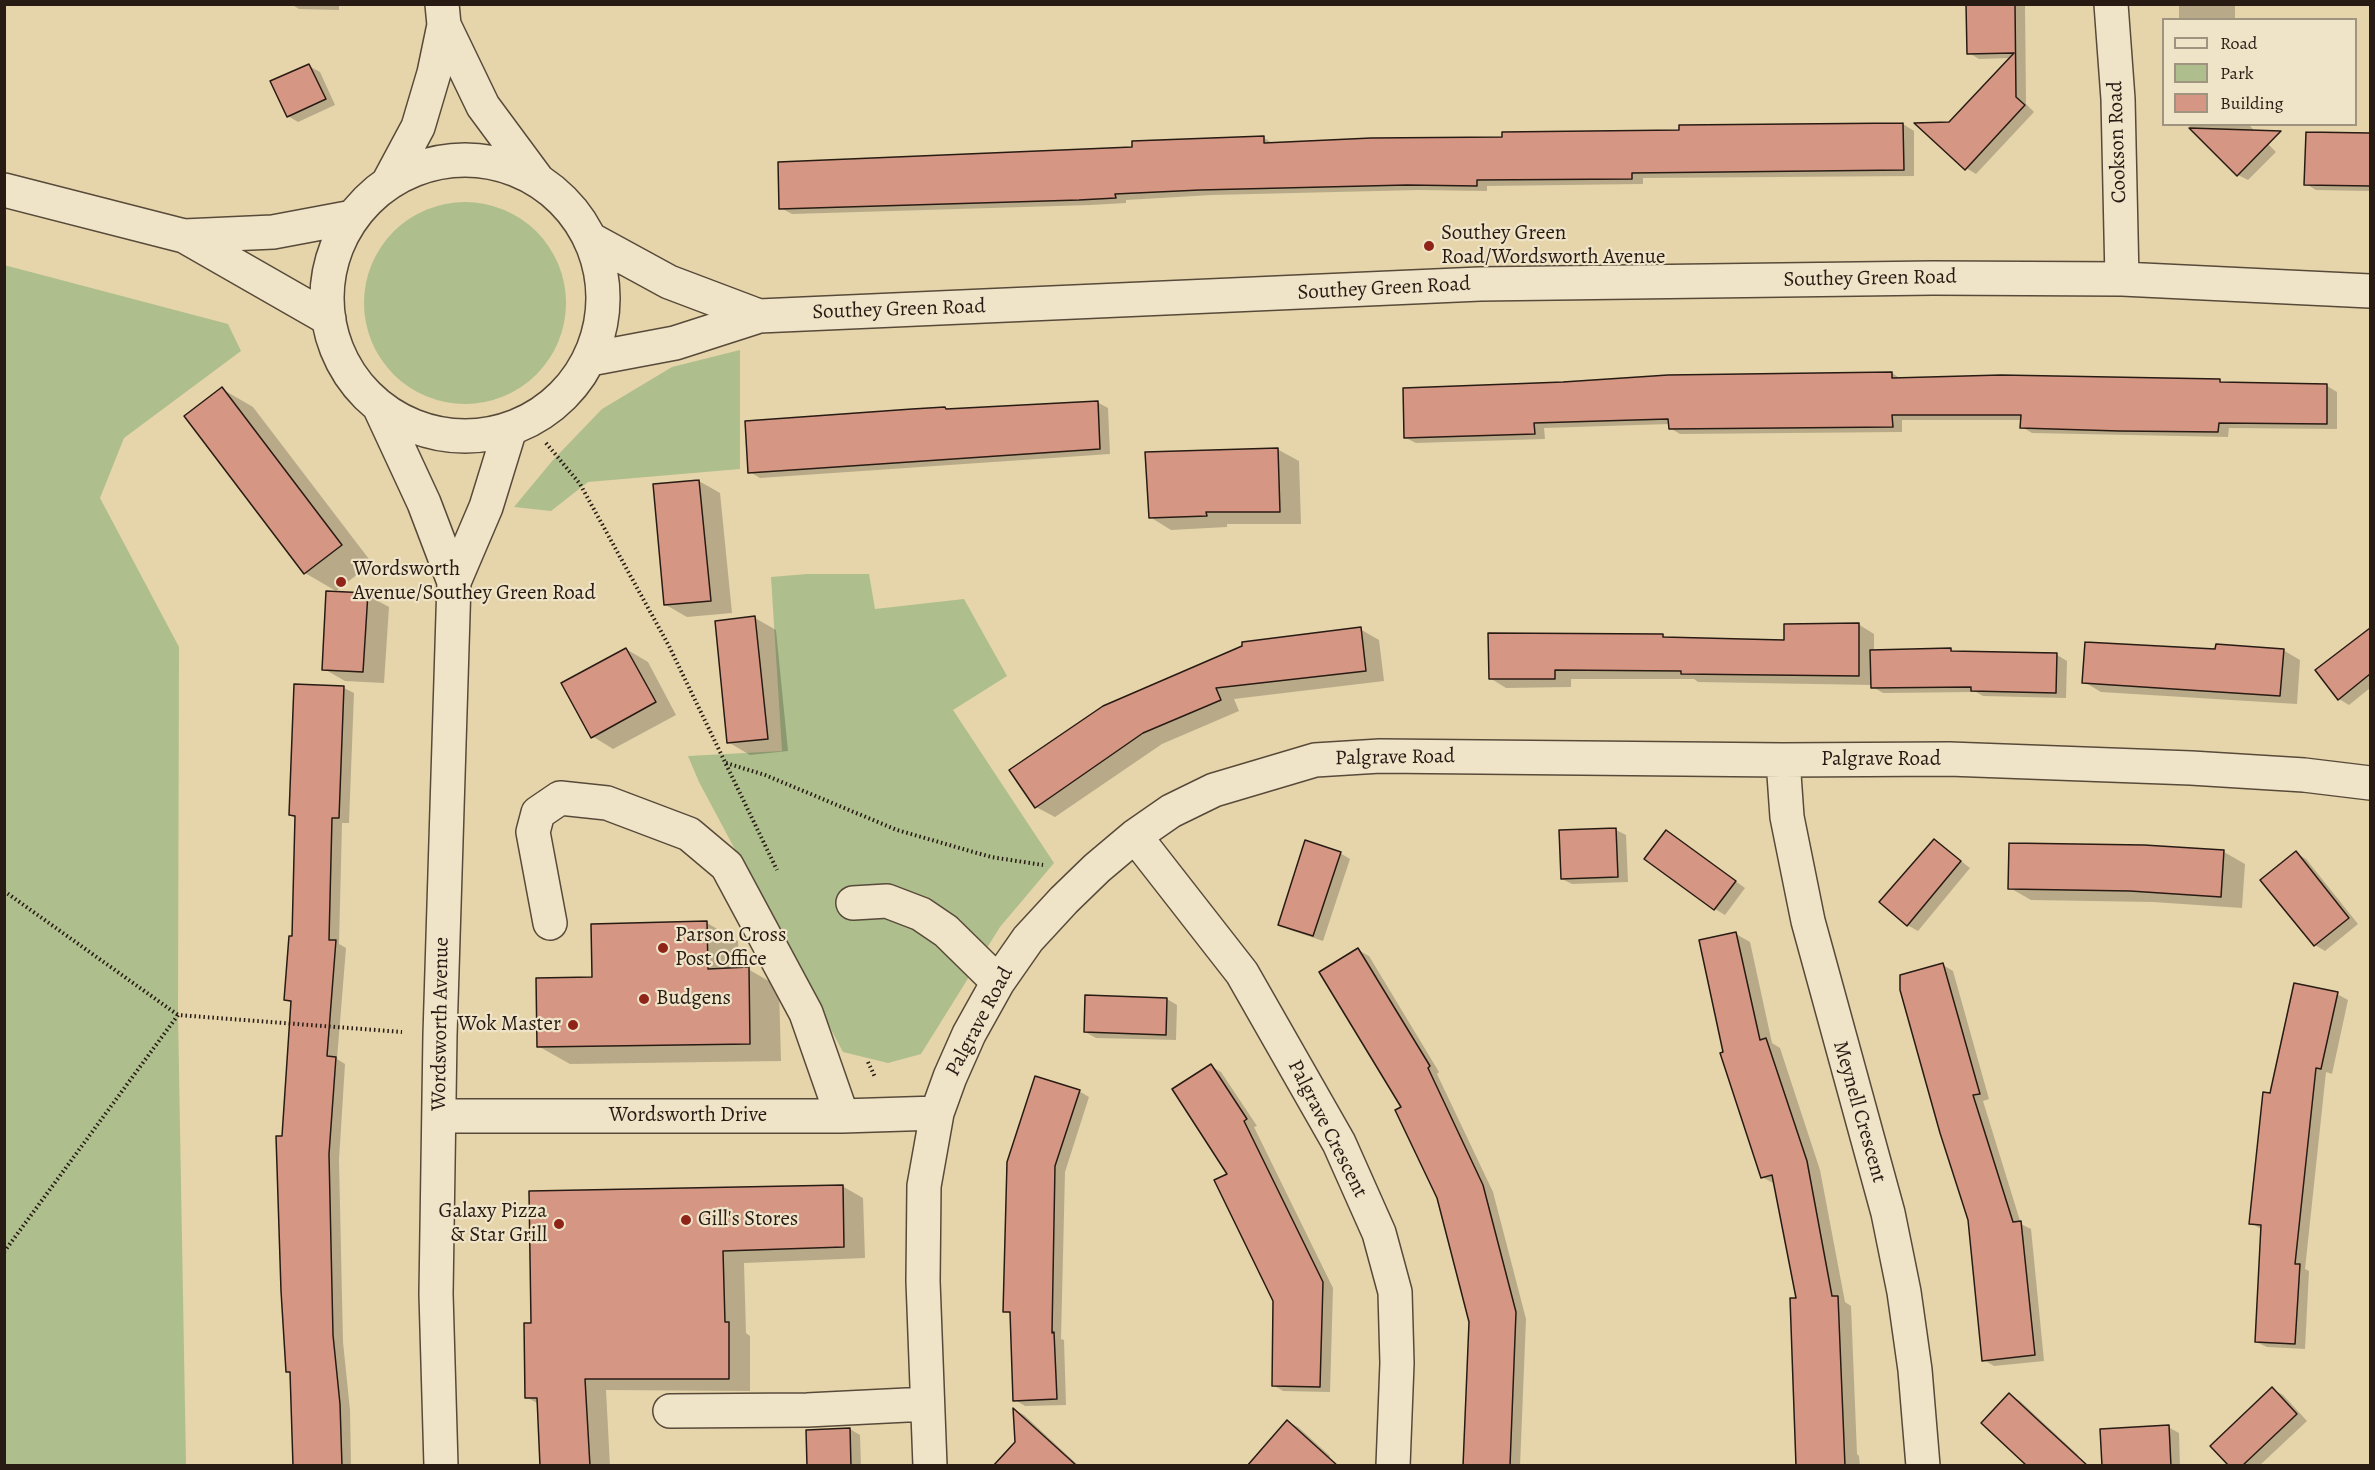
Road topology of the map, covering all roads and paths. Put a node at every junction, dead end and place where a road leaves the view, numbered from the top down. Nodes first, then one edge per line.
1 (2111, 4) edge
2 (443, 15) edge
3 (537, 179) junction
4 (388, 183) junction
5 (4, 190) edge
6 (353, 217) junction
7 (184, 236) junction
8 (592, 240) junction
9 (2122, 279) junction
10 (2370, 291) edge
11 (759, 316) junction
12 (328, 320) junction
13 (590, 359) junction
14 (379, 406) junction
15 (520, 425) junction
16 (454, 582) junction
17 (1782, 760) junction
18 (725, 763) junction
19 (2370, 783) edge
20 (1135, 836) junction
21 (1097, 868) junction
22 (778, 871) dead end
23 (4, 891) edge
24 (853, 903) dead end
25 (550, 923) dead end
26 (998, 982) junction
27 (178, 1016) junction
28 (440, 1035) junction
29 (863, 1052) dead end
30 (937, 1113) junction
31 (439, 1116) junction
32 (842, 1116) junction
33 (893, 1116) junction
34 (4, 1252) edge
35 (927, 1404) junction
36 (670, 1411) dead end
37 (441, 1466) edge
38 (930, 1466) edge
39 (1393, 1466) edge
40 (1923, 1466) edge

1 - 9 street, Cookson Road
2 - 3 street
2 - 4 street
3 - 4 street
3 - 8 street
4 - 6 street
5 - 7 street
6 - 7 street
6 - 12 street
7 - 12 street
8 - 11 street, Southey Green Road
8 - 13 street
9 - 10 street, Southey Green Road
9 - 11 street, Southey Green Road
11 - 13 street, Southey Green Road
12 - 14 street
13 - 15 street
14 - 15 street
14 - 16 street, Wordsworth Avenue
15 - 16 street, Wordsworth Avenue
15 - 18 path
16 - 28 street, Wordsworth Avenue
17 - 19 street, Palgrave Road
17 - 20 street, Palgrave Road
17 - 40 street, Meynell Crescent
18 - 21 path
18 - 22 path
20 - 21 street, Palgrave Road
20 - 39 street, Palgrave Crescent
21 - 26 street, Palgrave Road
23 - 27 path
24 - 26 street
25 - 32 street
26 - 30 street, Palgrave Road
27 - 28 path
27 - 34 path
28 - 31 street, Wordsworth Avenue
29 - 33 path
30 - 33 street, Wordsworth Drive
30 - 35 street, Palgrave Road
31 - 32 street, Wordsworth Drive
31 - 37 street, Wordsworth Avenue
32 - 33 street, Wordsworth Drive
35 - 36 street
35 - 38 street, Palgrave Road

